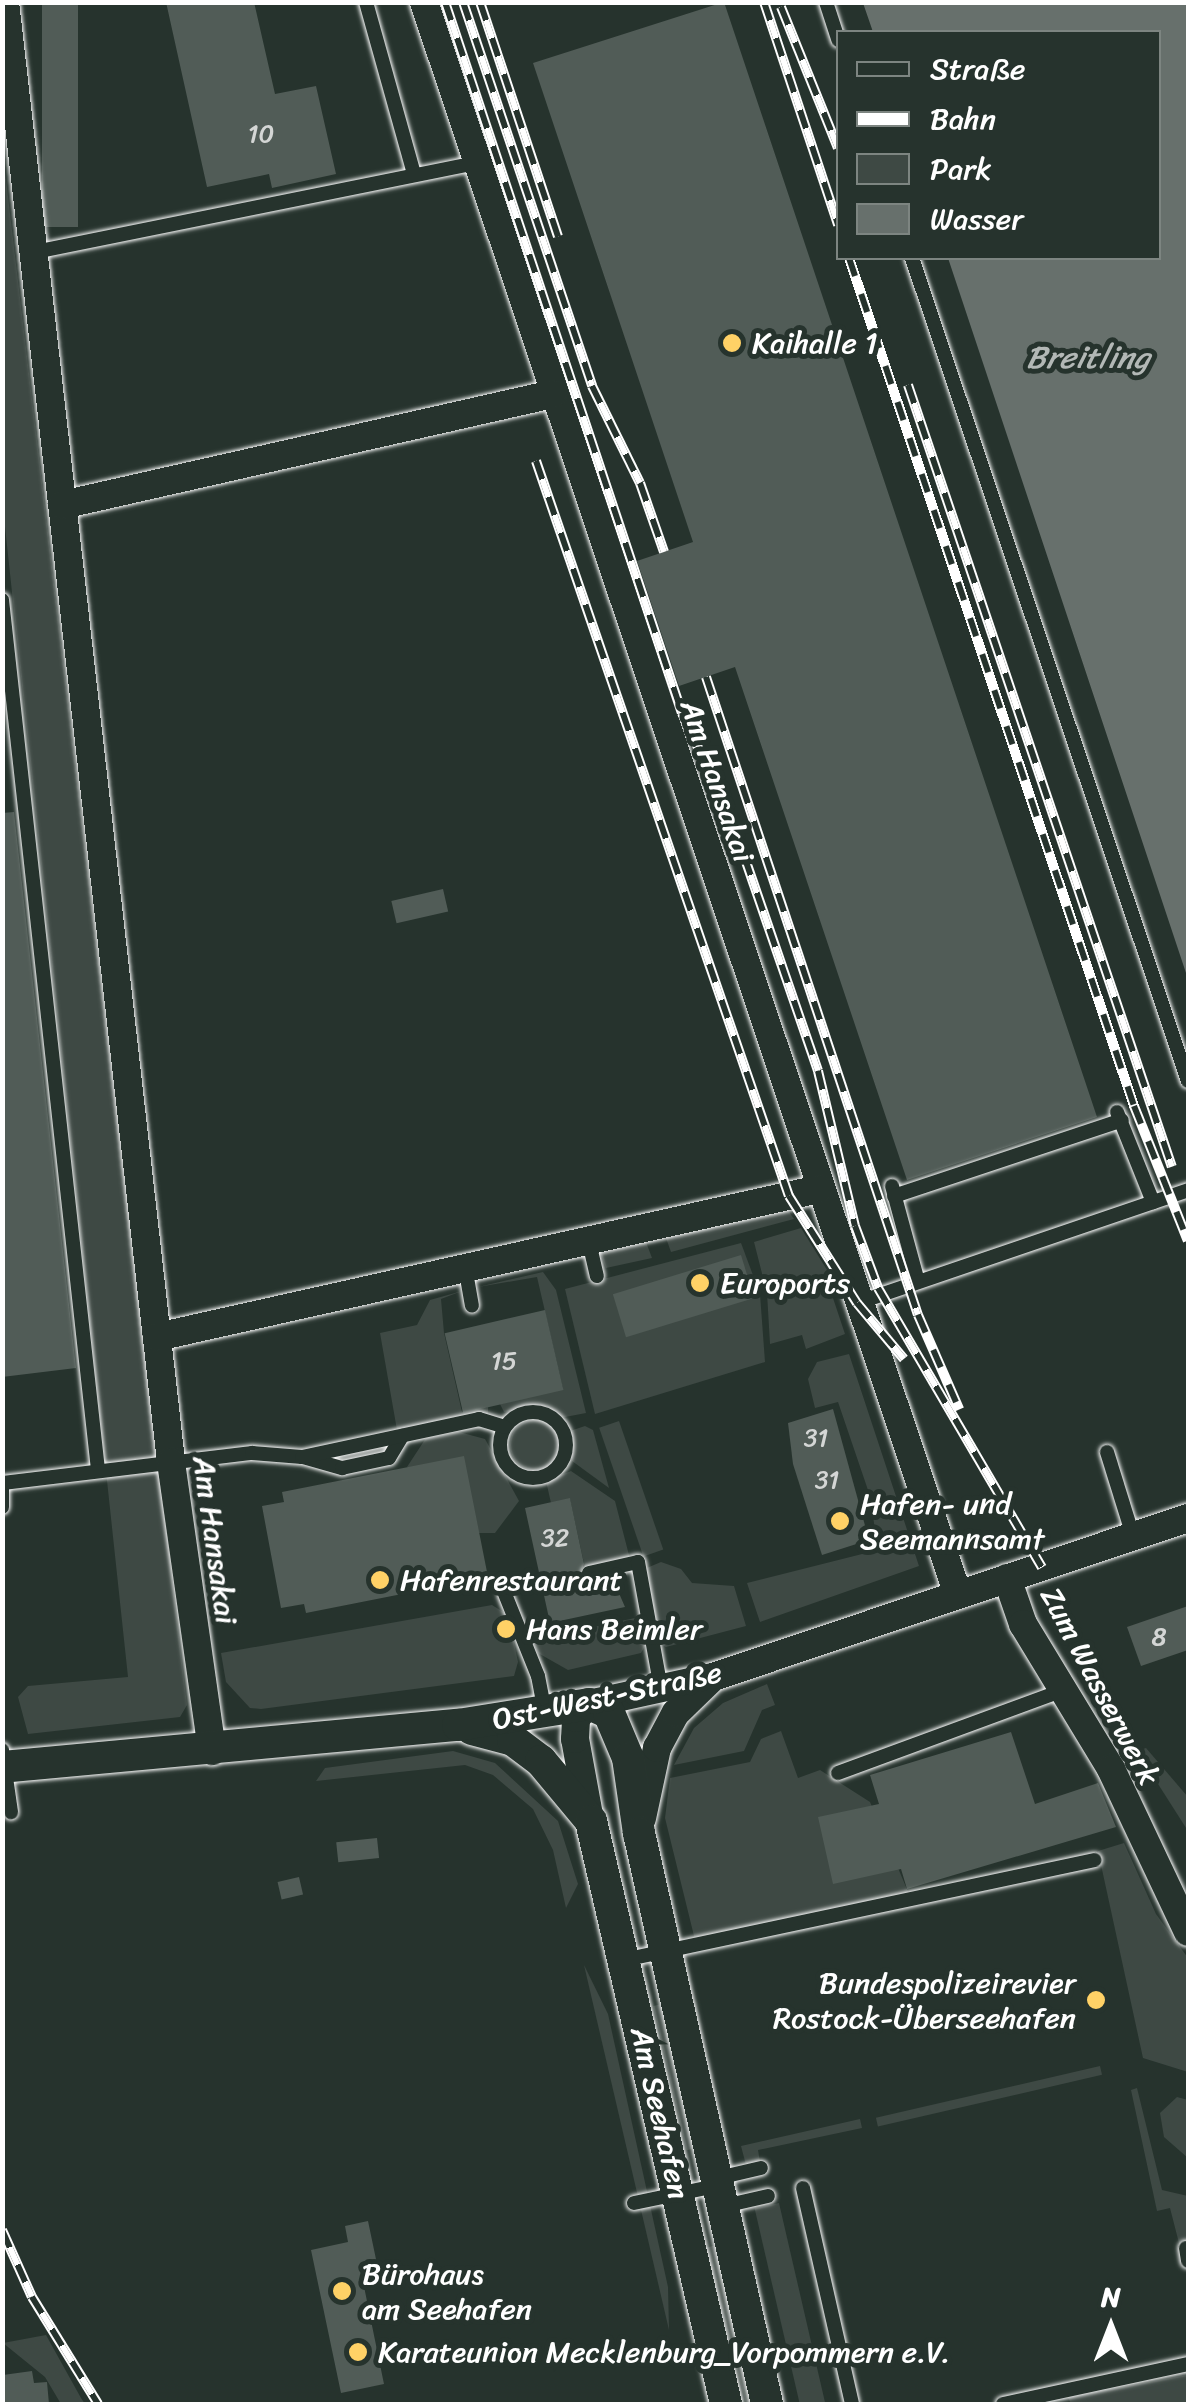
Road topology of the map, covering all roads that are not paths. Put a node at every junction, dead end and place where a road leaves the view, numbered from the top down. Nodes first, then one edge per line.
1 (5, 2) edge
2 (366, 2) edge
3 (424, 2) edge
4 (826, 2) edge
5 (836, 34) edge
6 (477, 163) junction
7 (414, 174) junction
8 (35, 252) junction
9 (913, 260) edge
10 (553, 394) junction
11 (62, 505) junction
12 (2, 600) edge
13 (1188, 1081) edge
14 (819, 1189) junction
15 (1188, 1190) edge
16 (1153, 1202) junction
17 (589, 1242) junction
18 (466, 1272) junction
19 (597, 1276) dead end
20 (918, 1282) junction
21 (856, 1303) junction
22 (472, 1305) dead end
23 (156, 1337) junction
24 (504, 1427) junction
25 (1108, 1452) dead end
26 (171, 1462) junction
27 (98, 1470) junction
28 (3, 1483) edge
29 (2, 1507) edge
30 (1188, 1518) edge
31 (1133, 1536) junction
32 (589, 1573) dead end
33 (1008, 1578) junction
34 (504, 1594) dead end
35 (958, 1595) junction
36 (713, 1676) junction
37 (662, 1688) junction
38 (1063, 1690) junction
39 (589, 1704) junction
40 (545, 1712) junction
41 (458, 1725) junction
42 (212, 1751) junction
43 (3, 1761) edge
44 (838, 1773) dead end
45 (11, 1812) dead end
46 (591, 1822) junction
47 (639, 1833) junction
48 (1094, 1860) dead end
49 (1188, 1932) edge
50 (666, 1952) junction
51 (624, 1960) junction
52 (762, 2168) dead end
53 (803, 2188) dead end
54 (719, 2190) junction
55 (680, 2194) junction
56 (768, 2196) dead end
57 (634, 2203) dead end
58 (1188, 2364) edge
59 (1030, 2402) edge
60 (726, 2404) edge
61 (767, 2404) edge
62 (852, 2404) edge
63 (1003, 2404) edge

1 - 8 street, Am Hansakai
2 - 7 lane
3 - 6 street, Am Hansakai
4 - 5 lane
6 - 7 lane
6 - 10 street, Am Hansakai
7 - 8 lane
8 - 11 street, Am Hansakai
9 - 13 lane
10 - 11 street
10 - 14 street, Am Hansakai
11 - 23 street, Am Hansakai
12 - 27 lane
14 - 17 street
14 - 21 street, Am Hansakai
15 - 16 lane
16 - 20 lane
16 - 20 lane
17 - 18 street
17 - 19 lane
18 - 22 lane
18 - 23 street
20 - 21 lane
21 - 35 street, Am Hansakai
23 - 26 street, Am Hansakai
24 - 24 lane
24 - 26 lane
25 - 31 lane
26 - 27 lane
26 - 42 street, Am Hansakai
27 - 28 lane
28 - 29 lane
30 - 31 street, Ost-West-Straße
31 - 33 street, Ost-West-Straße
32 - 37 lane
33 - 35 street, Ost-West-Straße
33 - 38 street, Zum Wasserwerk
34 - 40 lane
35 - 36 street, Ost-West-Straße
36 - 37 street, Ost-West-Straße
36 - 47 street, Am Seehafen
37 - 39 street, Ost-West-Straße
38 - 44 lane
38 - 49 street, Zum Wasserwerk
39 - 40 street, Ost-West-Straße
39 - 46 street, Am Seehafen
39 - 47 street, Am Seehafen
40 - 41 street, Ost-West-Straße
41 - 42 street, Ost-West-Straße
41 - 46 street, Am Seehafen
42 - 43 street, Ost-West-Straße
43 - 45 lane
46 - 51 street, Am Seehafen
47 - 50 street, Am Seehafen
48 - 50 lane
50 - 51 lane
50 - 54 street, Am Seehafen
51 - 55 street, Am Seehafen
52 - 54 lane
53 - 62 lane
54 - 55 lane
54 - 56 lane
54 - 61 street, Am Seehafen
55 - 57 lane
55 - 60 street, Am Seehafen
58 - 59 lane
59 - 63 lane

